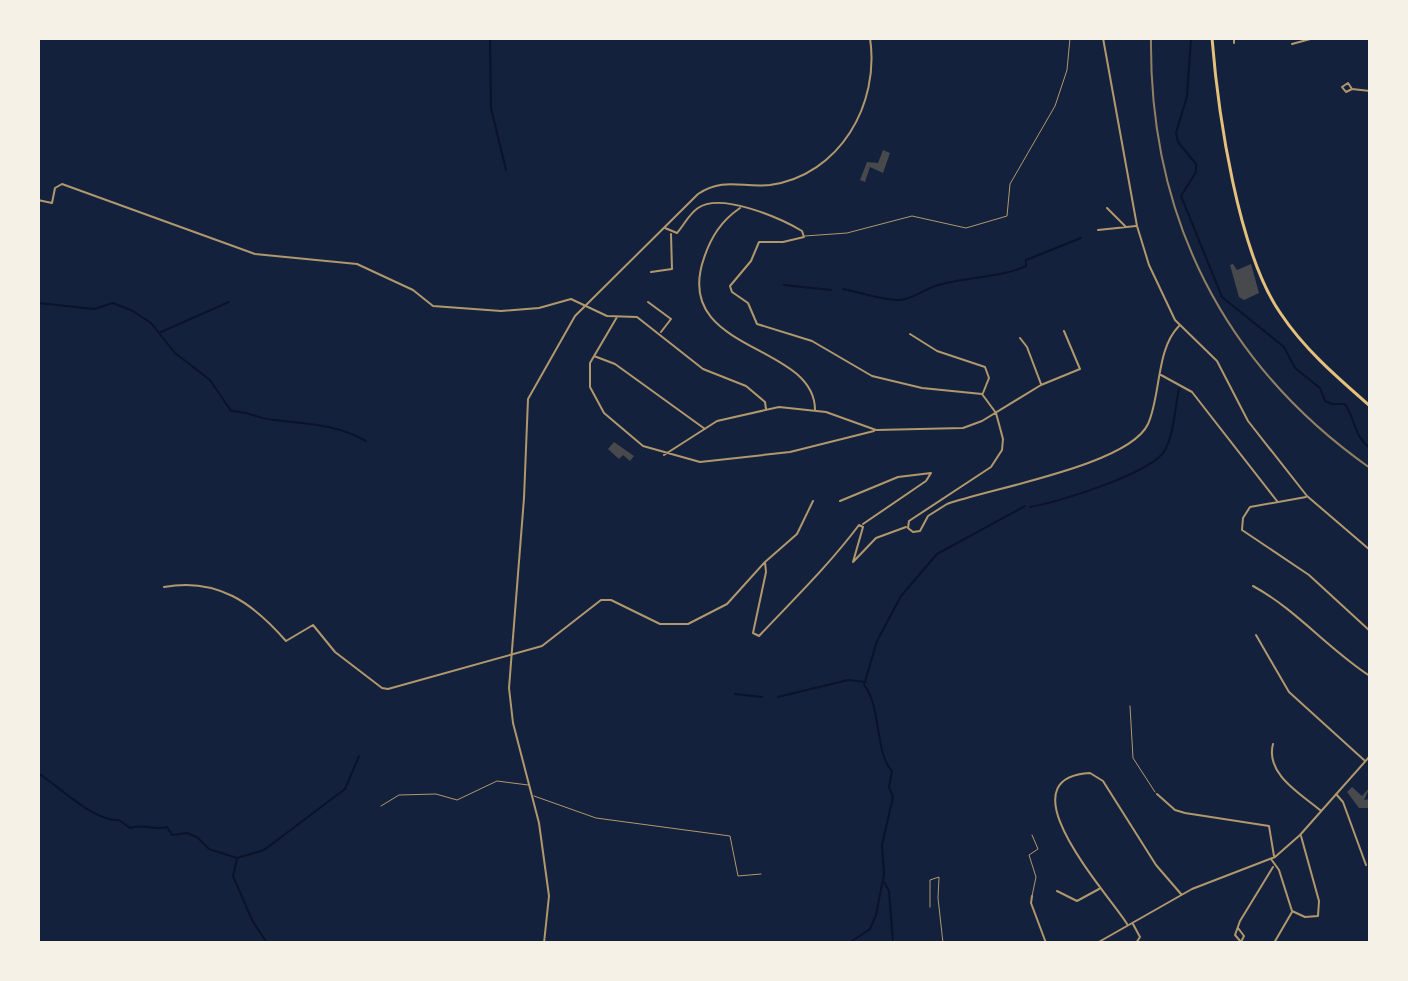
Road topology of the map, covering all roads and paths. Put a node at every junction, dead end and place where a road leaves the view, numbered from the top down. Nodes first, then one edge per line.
1 (870, 38) edge
2 (1070, 38) edge
3 (1103, 38) edge
4 (1212, 38) edge
5 (1314, 38) edge
6 (1292, 44) dead end
7 (1352, 89) dead end
8 (1370, 91) edge
9 (38, 200) edge
10 (741, 208) junction
11 (1107, 208) dead end
12 (1126, 226) junction
13 (1137, 226) junction
14 (664, 227) junction
15 (1098, 230) dead end
16 (671, 233) junction
17 (804, 237) junction
18 (651, 272) dead end
19 (648, 302) dead end
20 (585, 305) junction
21 (607, 316) junction
22 (617, 316) junction
23 (611, 324) junction
24 (1179, 326) junction
25 (1064, 331) dead end
26 (660, 333) junction
27 (910, 334) dead end
28 (1020, 338) dead end
29 (593, 356) junction
30 (1161, 375) junction
31 (1041, 385) junction
32 (982, 394) junction
33 (1370, 406) edge
34 (766, 409) junction
35 (815, 410) junction
36 (996, 413) junction
37 (705, 429) junction
38 (876, 430) junction
39 (664, 455) junction
40 (1307, 496) junction
41 (813, 501) dead end
42 (840, 501) dead end
43 (1278, 502) junction
44 (862, 525) junction
45 (907, 526) junction
46 (1370, 550) edge
47 (765, 562) junction
48 (1253, 586) dead end
49 (164, 587) dead end
50 (1370, 631) edge
51 (1256, 635) dead end
52 (512, 653) junction
53 (1370, 676) edge
54 (1130, 706) dead end
55 (1273, 744) dead end
56 (1370, 756) edge
57 (1365, 761) junction
58 (530, 786) junction
59 (1157, 794) joint
60 (1336, 794) junction
61 (533, 796) junction
62 (381, 806) dead end
63 (1321, 811) junction
64 (1032, 835) dead end
65 (1300, 835) junction
66 (1273, 858) junction
67 (1366, 865) dead end
68 (1273, 866) junction
69 (761, 874) dead end
70 (1100, 888) junction
71 (1057, 891) dead end
72 (1181, 894) junction
73 (1032, 896) joint
74 (930, 907) dead end
75 (1292, 911) junction
76 (1132, 922) junction
77 (1127, 924) junction
78 (1238, 928) dead end
79 (544, 943) edge
80 (943, 943) edge
81 (1046, 943) edge
82 (1097, 943) edge
83 (1136, 943) edge
84 (1274, 943) edge

1 - 14 street
2 - 17 lane
3 - 13 street
4 - 33 main road
5 - 6 street
7 - 8 street
9 - 20 street
10 - 16 street
10 - 17 street
10 - 35 street
11 - 12 street
12 - 13 street
12 - 15 street
13 - 24 street
14 - 16 street
14 - 20 street
16 - 18 street
17 - 32 street
19 - 26 street
20 - 21 street
20 - 52 street
21 - 22 street
21 - 23 street
22 - 23 street
22 - 26 street
23 - 29 street
24 - 30 street
24 - 40 street
25 - 31 street
26 - 34 street
27 - 32 street
28 - 31 street
29 - 37 street
29 - 39 street
30 - 43 street
30 - 45 street
31 - 36 street
32 - 36 street
34 - 35 street
34 - 37 street
35 - 38 street
36 - 38 street
36 - 45 street
37 - 39 street
38 - 39 street
40 - 43 street
40 - 46 street
41 - 47 street
42 - 44 street
43 - 50 street
44 - 45 street
44 - 47 street
47 - 52 street
48 - 53 street
49 - 52 street
51 - 57 street
52 - 58 street
54 - 59 lane
55 - 63 street
56 - 57 street
57 - 60 street
58 - 61 street
58 - 62 lane
59 - 66 street
60 - 63 street
60 - 67 street
61 - 69 lane
61 - 79 street
63 - 65 street
64 - 73 lane
65 - 66 street
65 - 75 street
66 - 68 street
66 - 72 street
68 - 75 street
68 - 78 street
70 - 71 street
70 - 72 street
70 - 77 street
72 - 76 street
73 - 81 street
74 - 80 lane
75 - 84 street
76 - 77 street
76 - 83 street
77 - 82 street

